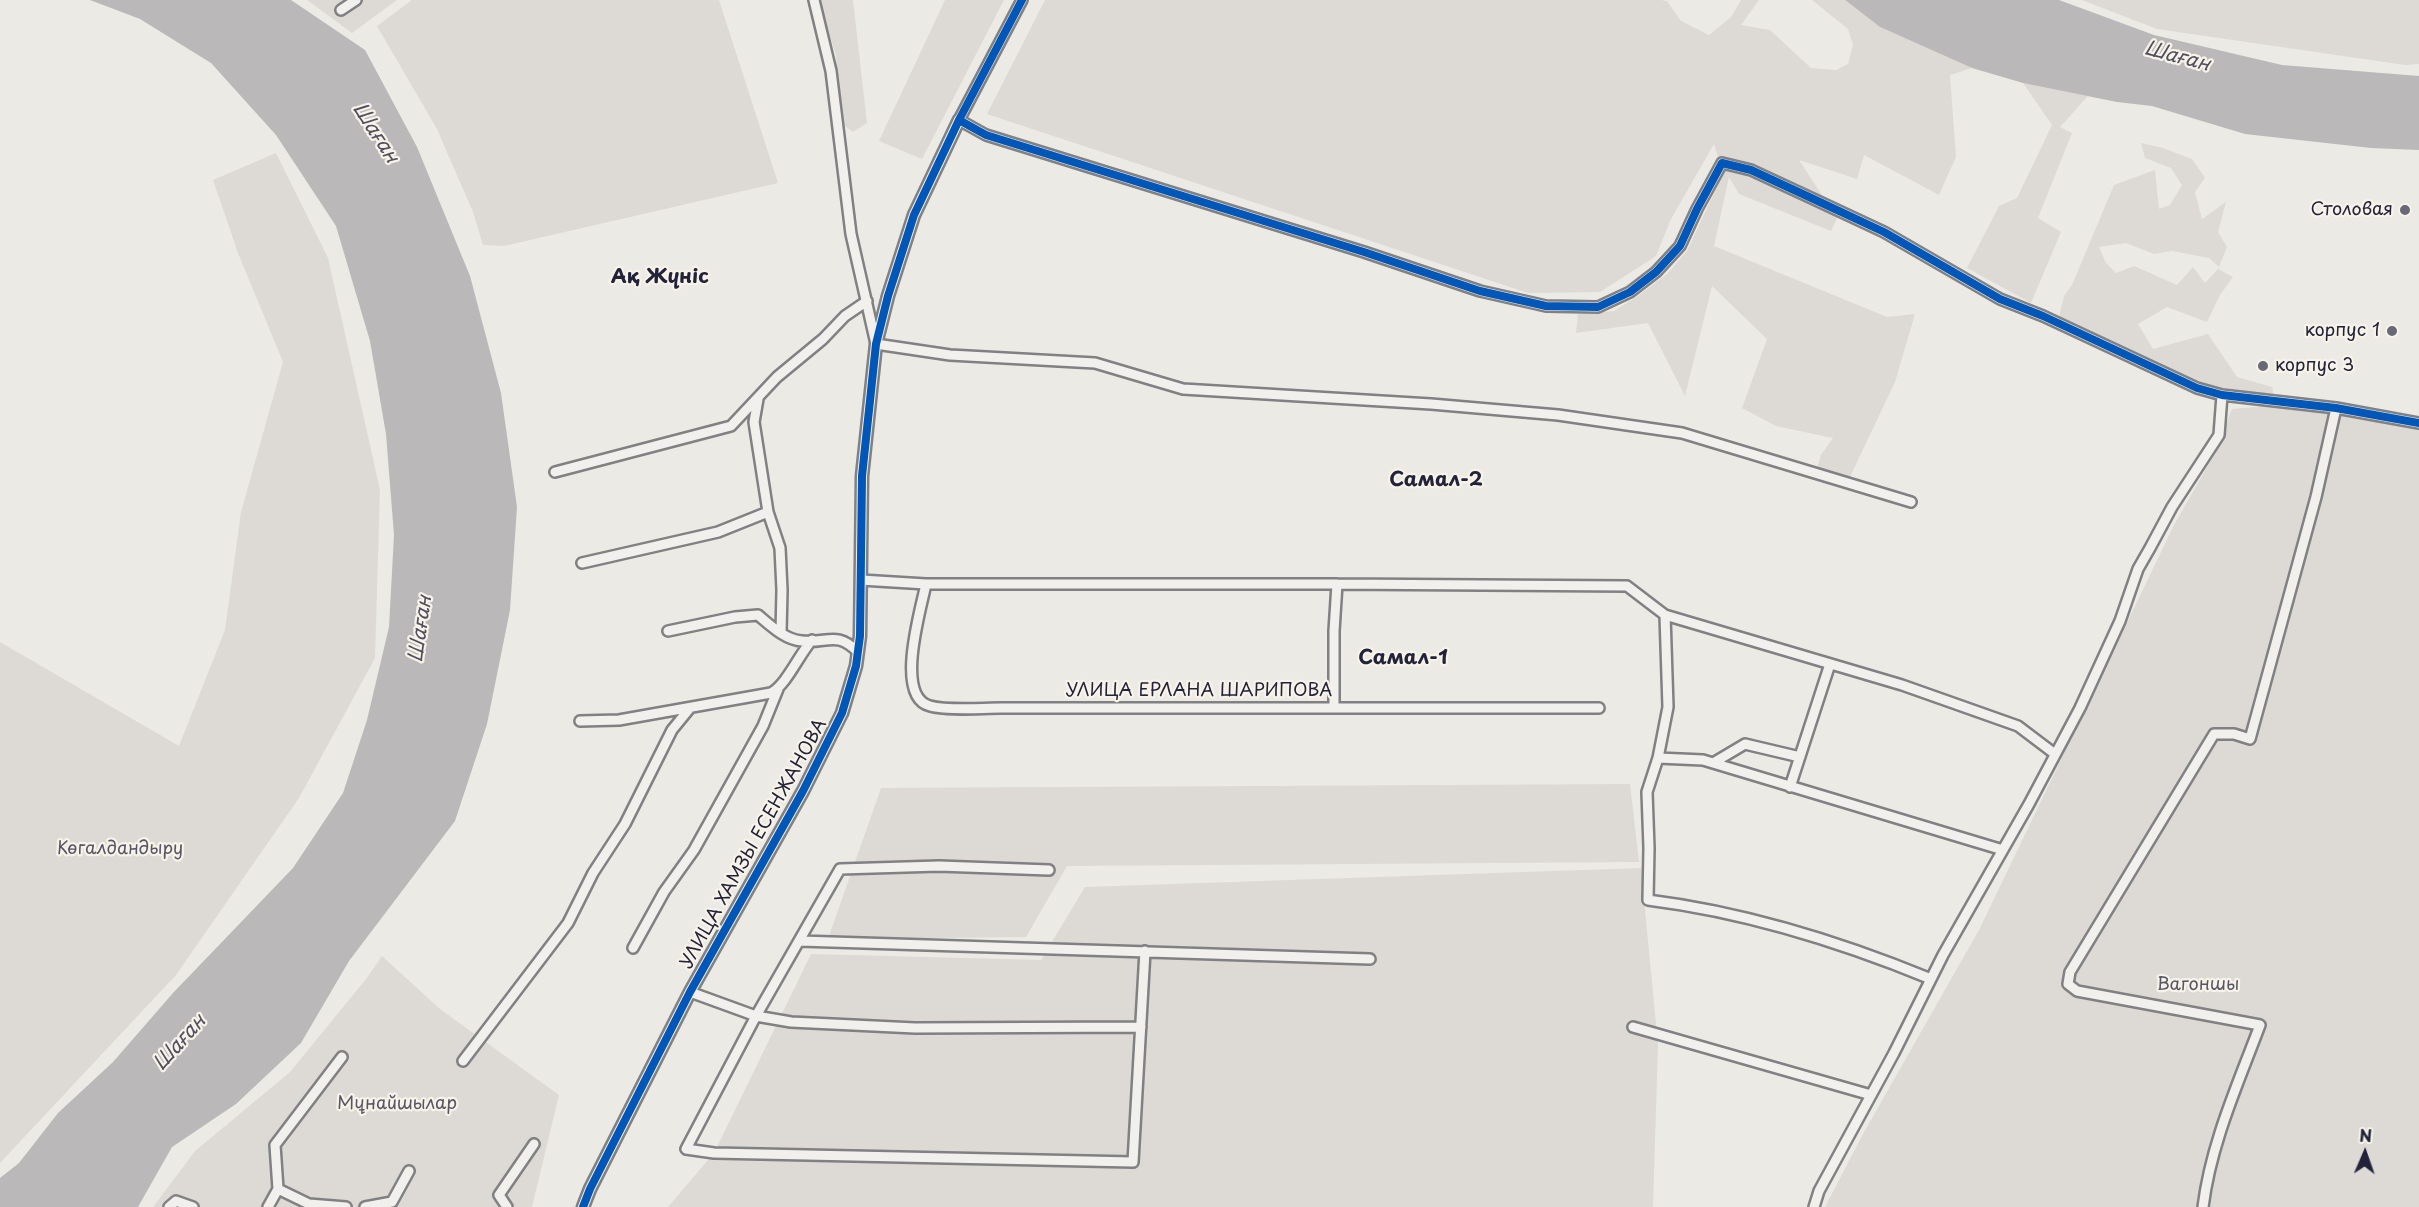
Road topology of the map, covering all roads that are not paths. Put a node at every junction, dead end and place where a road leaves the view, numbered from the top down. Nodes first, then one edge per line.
1 (356, 0) edge
2 (814, 0) edge
3 (1022, 0) edge
4 (341, 10) dead end
5 (959, 120) junction
6 (867, 301) junction
7 (876, 344) junction
8 (2222, 395) junction
9 (758, 399) junction
10 (2336, 408) junction
11 (2419, 423) edge
12 (555, 472) dead end
13 (1911, 502) dead end
14 (768, 512) junction
15 (582, 563) dead end
16 (861, 580) junction
17 (926, 584) junction
18 (1337, 584) junction
19 (1665, 615) junction
20 (668, 631) dead end
21 (781, 633) junction
22 (812, 640) junction
23 (858, 652) junction
24 (1830, 664) junction
25 (778, 689) junction
26 (1334, 707) junction
27 (690, 708) junction
28 (1599, 708) dead end
29 (580, 721) dead end
30 (2055, 754) junction
31 (1658, 758) junction
32 (1800, 758) junction
33 (1713, 763) junction
34 (1790, 787) junction
35 (2003, 850) junction
36 (1049, 870) dead end
37 (800, 941) junction
38 (633, 948) dead end
39 (1145, 951) junction
40 (1370, 959) dead end
41 (1931, 979) junction
42 (690, 992) junction
43 (756, 1016) junction
44 (1141, 1027) junction
45 (1633, 1027) dead end
46 (342, 1057) dead end
47 (463, 1061) dead end
48 (1871, 1095) junction
49 (534, 1144) dead end
50 (409, 1171) dead end
51 (278, 1189) junction
52 (169, 1207) edge
53 (193, 1207) edge
54 (268, 1207) edge
55 (346, 1207) edge
56 (365, 1207) edge
57 (507, 1207) edge
58 (583, 1207) edge
59 (1814, 1207) edge
60 (2203, 1207) edge

1 - 4 street
2 - 6 street
3 - 5 street, УЛИЦА ХАМЗЫ ЕСЕНЖАНОВА
5 - 7 street, УЛИЦА ХАМЗЫ ЕСЕНЖАНОВА
5 - 8 street
6 - 7 street
6 - 9 street
7 - 13 street
7 - 16 street, УЛИЦА ХАМЗЫ ЕСЕНЖАНОВА
8 - 10 street
8 - 30 street
9 - 12 street
9 - 14 street
10 - 11 street
10 - 60 street
14 - 15 street
14 - 21 street
16 - 17 street
16 - 23 street, УЛИЦА ХАМЗЫ ЕСЕНЖАНОВА
17 - 18 street
17 - 26 street, УЛИЦА ЕРЛАНА ШАРИПОВА
18 - 19 street
18 - 26 street
19 - 24 street
19 - 31 street
20 - 21 street
21 - 22 street
22 - 23 street
22 - 25 street
23 - 42 street, УЛИЦА ХАМЗЫ ЕСЕНЖАНОВА
24 - 30 street
24 - 32 street
25 - 27 street
25 - 38 street
26 - 28 street, УЛИЦА ЕРЛАНА ШАРИПОВА
27 - 29 street
27 - 47 street
30 - 35 street
31 - 33 street
31 - 41 street
32 - 33 street
32 - 34 street
33 - 34 street
34 - 35 street
35 - 41 street
36 - 37 street
37 - 39 street
37 - 43 street
39 - 40 street
39 - 44 street
41 - 48 street
42 - 43 street
42 - 58 street, УЛИЦА ХАМЗЫ ЕСЕНЖАНОВА
43 - 44 street
43 - 44 street
45 - 48 street
46 - 51 street
48 - 59 street
49 - 57 street
50 - 56 street
51 - 54 street
51 - 55 street
52 - 53 street

